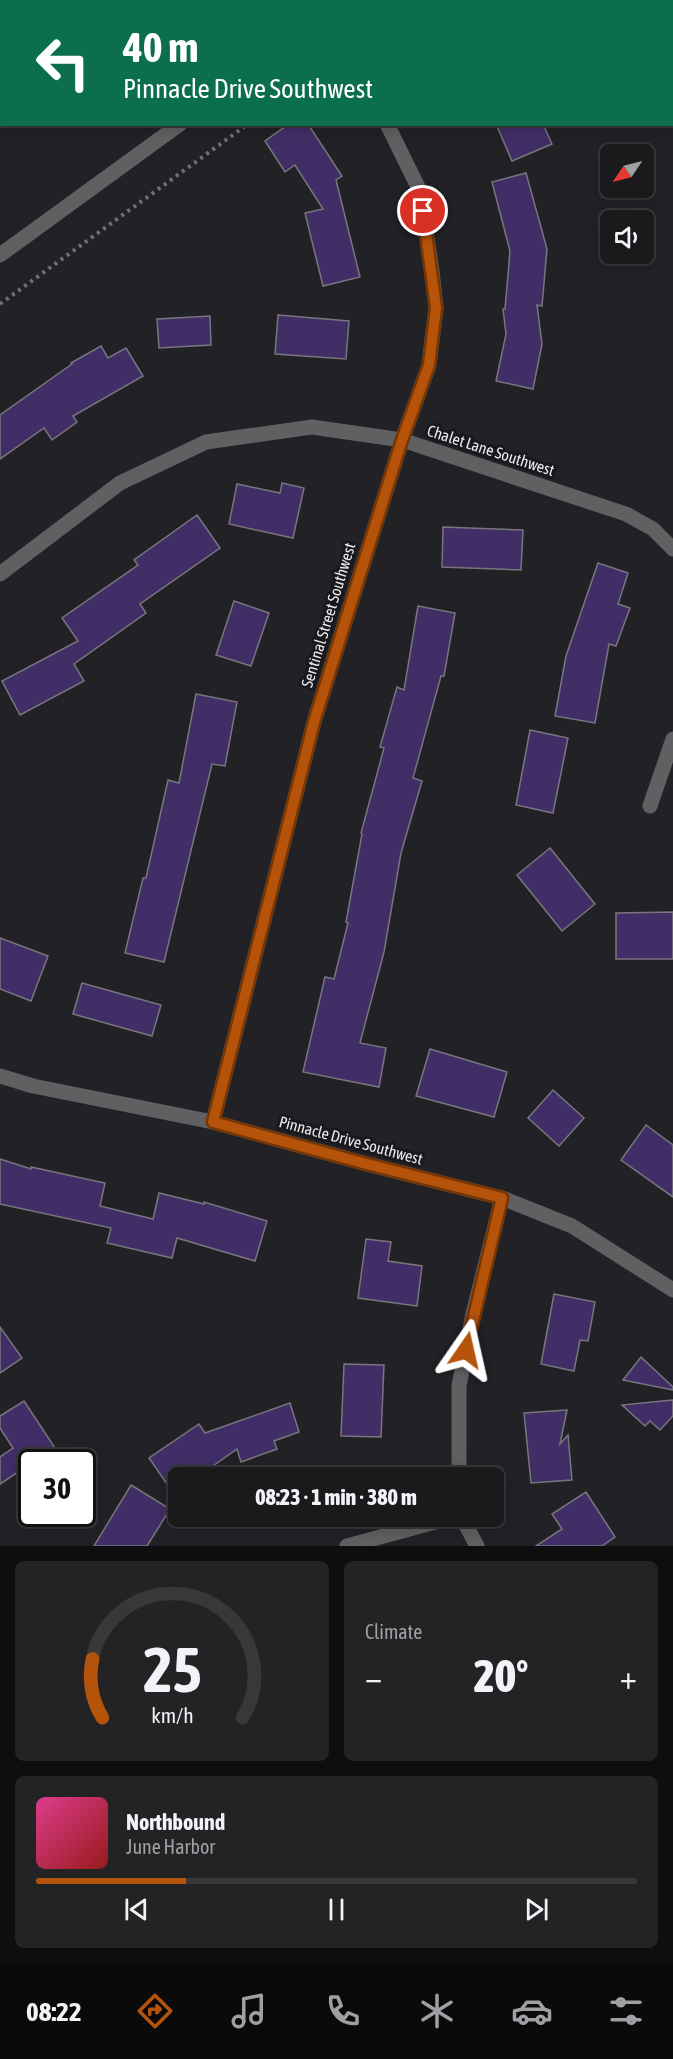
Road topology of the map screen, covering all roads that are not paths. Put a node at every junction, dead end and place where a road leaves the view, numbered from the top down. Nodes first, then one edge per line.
1 (177, 126) edge
2 (388, 126) edge
3 (0, 255) edge
4 (402, 440) junction
5 (673, 549) edge
6 (0, 574) edge
7 (673, 739) edge
8 (650, 806) dead end
9 (0, 1076) edge
10 (213, 1122) junction
11 (502, 1198) junction
12 (673, 1290) edge
13 (459, 1467) edge
14 (418, 1527) edge
15 (466, 1527) edge
16 (347, 1546) edge
17 (477, 1546) edge

1 - 3 street
2 - 4 street, Sentinal Street Southwest
4 - 5 street, Chalet Lane Southwest
4 - 6 street, Chalet Lane Southwest
4 - 10 street, Sentinal Street Southwest
7 - 8 street
9 - 10 street, Pinnacle Drive Southwest
10 - 11 street, Pinnacle Drive Southwest
11 - 12 street, Pinnacle Drive Southwest
11 - 13 street
14 - 16 street
15 - 17 street

